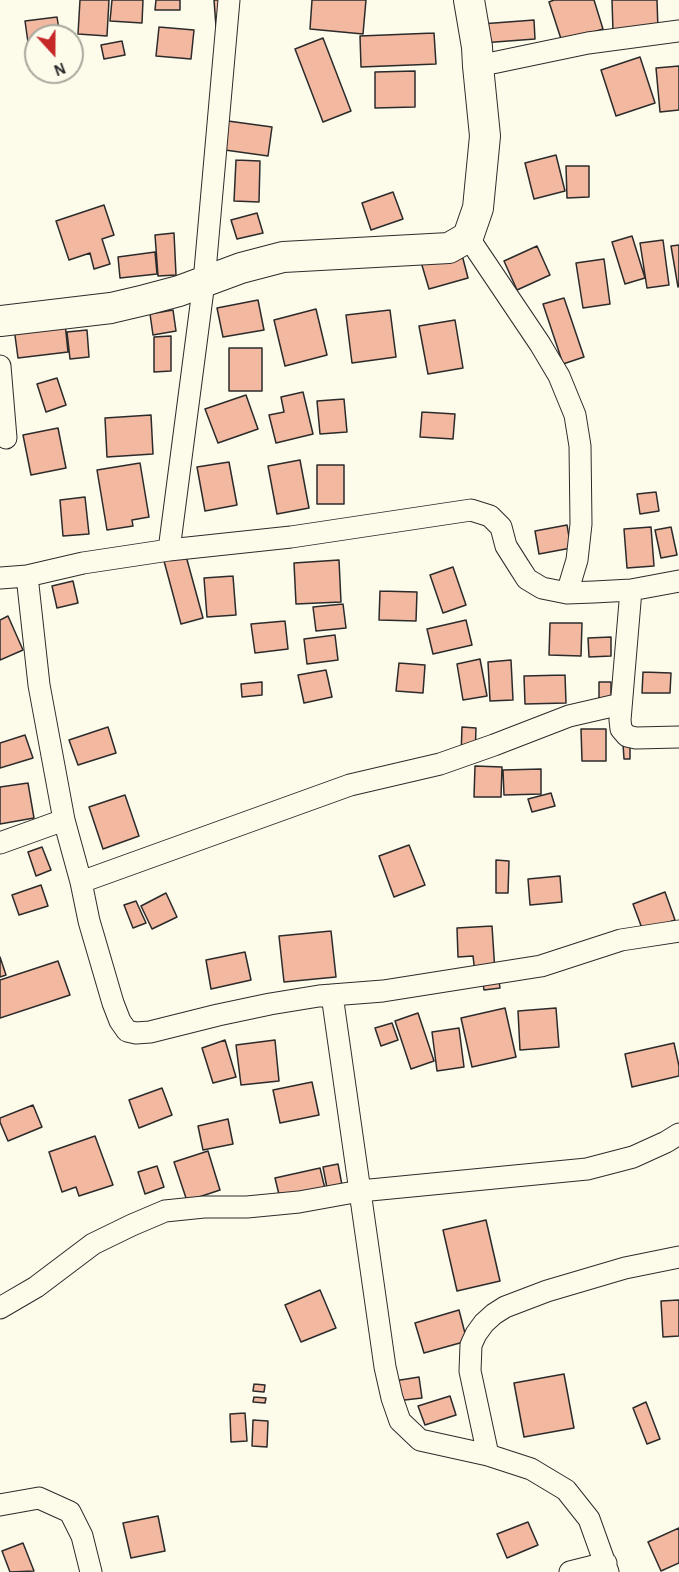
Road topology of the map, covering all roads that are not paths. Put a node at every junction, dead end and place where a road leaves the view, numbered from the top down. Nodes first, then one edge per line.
1 (229, 0) edge
2 (469, 0) edge
3 (679, 31) edge
4 (477, 66) junction
5 (468, 237) junction
6 (204, 282) junction
7 (0, 321) edge
8 (0, 366) edge
9 (6, 438) dead end
10 (169, 550) junction
11 (27, 576) junction
12 (0, 578) edge
13 (679, 581) edge
14 (631, 590) junction
15 (567, 593) junction
16 (621, 704) junction
17 (679, 737) edge
18 (64, 820) junction
19 (0, 843) edge
20 (81, 882) junction
21 (679, 931) edge
22 (332, 995) junction
23 (679, 1134) edge
24 (360, 1191) junction
25 (679, 1257) edge
26 (0, 1308) edge
27 (488, 1455) junction
28 (0, 1505) edge
29 (607, 1567) edge
30 (91, 1572) edge
31 (570, 1572) edge

1 - 6 street
2 - 4 street
3 - 4 street
4 - 5 street
5 - 6 street
5 - 15 street
6 - 7 street
6 - 10 street
8 - 9 street
10 - 11 street
10 - 15 street
11 - 12 street
11 - 18 street
13 - 14 street
14 - 15 street
14 - 16 street
16 - 17 street
16 - 20 street
18 - 19 street
18 - 20 street
20 - 22 street
21 - 22 street
22 - 24 street
23 - 24 street
24 - 26 street
24 - 27 street
25 - 27 street
27 - 29 street
28 - 30 street
29 - 31 street

